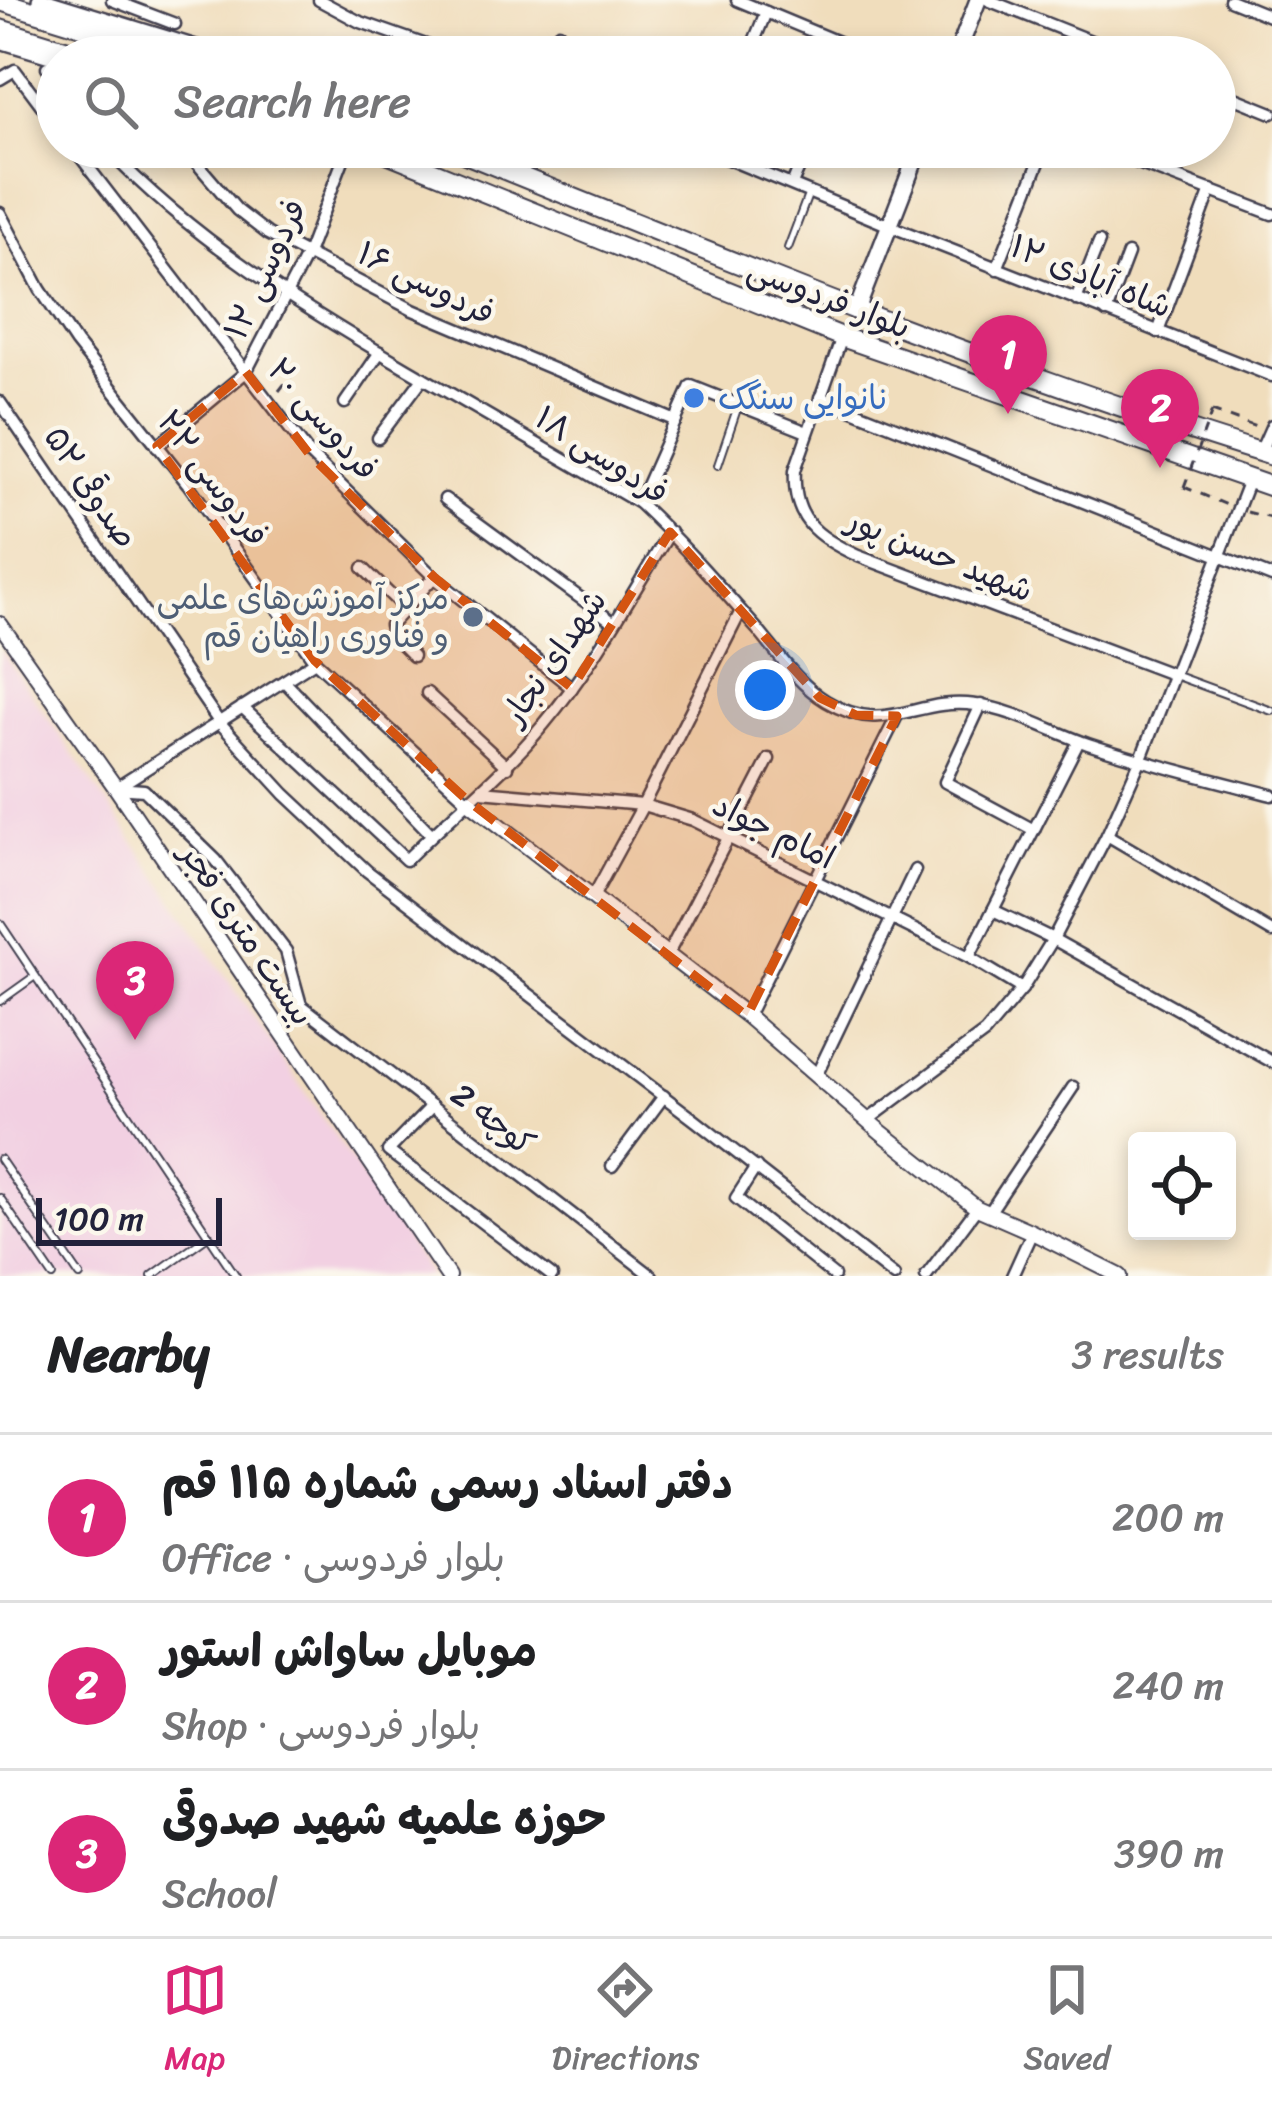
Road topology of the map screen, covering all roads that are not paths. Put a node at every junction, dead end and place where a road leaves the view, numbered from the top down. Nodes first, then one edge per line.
1 (40, 0) edge
2 (112, 0) edge
3 (319, 0) edge
4 (737, 0) edge
5 (978, 0) edge
6 (988, 0) edge
7 (1230, 0) edge
8 (4, 2) edge
9 (766, 12) junction
10 (1272, 17) edge
11 (176, 24) dead end
12 (0, 29) edge
13 (559, 33) dead end
14 (114, 36) edge
15 (157, 36) edge
16 (400, 36) edge
17 (558, 36) edge
18 (756, 36) edge
19 (815, 36) edge
20 (964, 36) edge
21 (1078, 36) edge
22 (0, 40) edge
23 (36, 40) edge
24 (36, 55) edge
25 (0, 79) edge
26 (36, 98) edge
27 (1236, 98) edge
28 (1272, 113) edge
29 (89, 168) edge
30 (125, 168) edge
31 (202, 168) edge
32 (340, 168) edge
33 (424, 168) edge
34 (500, 168) edge
35 (752, 168) edge
36 (799, 168) edge
37 (912, 168) edge
38 (1037, 168) edge
39 (1152, 168) edge
40 (792, 184) junction
41 (1211, 190) junction
42 (810, 191) junction
43 (0, 213) edge
44 (1272, 214) edge
45 (890, 226) junction
46 (1099, 242) dead end
47 (788, 248) dead end
48 (307, 254) junction
49 (1128, 254) dead end
50 (997, 268) junction
51 (286, 296) junction
52 (1076, 300) junction
53 (856, 312) junction
54 (1106, 312) junction
55 (1158, 332) junction
56 (842, 337) junction
57 (380, 352) junction
58 (246, 372) junction
59 (1272, 376) edge
60 (423, 378) junction
61 (820, 397) junction
62 (0, 402) edge
63 (344, 403) dead end
64 (738, 404) junction
65 (676, 421) junction
66 (1271, 428) edge
67 (807, 432) junction
68 (378, 439) dead end
69 (157, 446) junction
70 (1266, 454) edge
71 (718, 465) dead end
72 (1249, 479) junction
73 (1272, 487) edge
74 (445, 499) dead end
75 (638, 503) junction
76 (670, 532) junction
77 (1218, 557) junction
78 (363, 568) dead end
79 (1272, 577) edge
80 (434, 578) junction
81 (405, 609) junction
82 (741, 611) junction
83 (613, 622) junction
84 (0, 624) edge
85 (413, 656) dead end
86 (315, 661) junction
87 (1174, 675) junction
88 (284, 681) junction
89 (572, 688) junction
90 (427, 694) dead end
91 (981, 705) junction
92 (242, 707) junction
93 (1272, 711) edge
94 (897, 716) junction
95 (219, 722) junction
96 (1079, 741) junction
97 (769, 759) dead end
98 (1140, 761) junction
99 (506, 767) junction
100 (116, 788) junction
101 (474, 795) junction
102 (1272, 795) edge
103 (643, 805) junction
104 (1034, 830) junction
105 (431, 834) junction
106 (1107, 836) junction
107 (729, 839) junction
108 (915, 870) dead end
109 (813, 880) junction
110 (593, 897) junction
111 (993, 910) junction
112 (892, 920) junction
113 (0, 923) edge
114 (1272, 932) edge
115 (1053, 939) junction
116 (668, 954) junction
117 (969, 957) junction
118 (35, 976) junction
119 (1022, 988) junction
120 (0, 1001) edge
121 (301, 1005) junction
122 (747, 1016) junction
123 (274, 1022) junction
124 (1272, 1062) edge
125 (817, 1074) junction
126 (1073, 1088) dead end
127 (664, 1096) junction
128 (432, 1106) junction
129 (868, 1120) junction
130 (0, 1160) edge
131 (611, 1166) dead end
132 (756, 1167) junction
133 (0, 1198) edge
134 (982, 1211) junction
135 (1032, 1232) junction
136 (209, 1235) junction
137 (646, 1274) edge
138 (1110, 1274) edge
139 (52, 1276) edge
140 (80, 1276) edge
141 (152, 1276) edge
142 (236, 1276) edge
143 (448, 1276) edge
144 (552, 1276) edge
145 (834, 1276) edge
146 (895, 1276) edge
147 (926, 1276) edge
148 (1012, 1276) edge

1 - 15 main road
2 - 11 street
3 - 16 street
4 - 9 street
5 - 20 main road
6 - 21 street
7 - 10 street
8 - 14 main road
9 - 18 street
9 - 19 street
12 - 23 main road
13 - 17 street
22 - 24 main road
25 - 26 street
27 - 28 street
29 - 58 street, فردوسی ۲۰
30 - 51 street, فردوسی ۱۸
31 - 48 street, فردوسی ۱۶
32 - 48 street, فردوسی ۱۲
33 - 56 main road, بلوار فردوسی
34 - 53 main road, بلوار فردوسی
35 - 40 street, شاه آبادی ۱۲
36 - 40 street
37 - 45 main road
38 - 50 street
39 - 41 street
40 - 42 street, شاه آبادی ۱۲
41 - 44 street
41 - 55 street
42 - 45 street, شاه آبادی ۱۲
42 - 47 lane
43 - 69 street, فردوسی ۲۲
45 - 50 street, شاه آبادی ۱۲
45 - 53 main road
46 - 52 street
48 - 51 street, فردوسی ۱۲
48 - 65 street, فردوسی ۱۶
49 - 54 street
50 - 52 street, شاه آبادی ۱۲
51 - 57 street, فردوسی ۱۸
51 - 58 street, فردوسی ۱۲
52 - 54 street, شاه آبادی ۱۲
53 - 70 main road, بلوار فردوسی
54 - 55 street, شاه آبادی ۱۲
55 - 59 street, شاه آبادی ۱۲
56 - 61 street, شهید حسن پور
56 - 72 main road, بلوار فردوسی
57 - 60 street, فردوسی ۱۸
57 - 63 street
58 - 69 street, فردوسی ۱۲
58 - 80 street, فردوسی ۲۰
60 - 68 street
60 - 75 street, فردوسی ۱۸
61 - 67 street, شهید حسن پور
61 - 77 street
62 - 95 street, صدوقی ۵۲
64 - 65 street
64 - 67 street
64 - 71 lane
65 - 75 street
66 - 70 street
67 - 87 street, شهید حسن پور
69 - 86 street, فردوسی ۲۲
72 - 73 main road, بلوار فردوسی
72 - 77 street
74 - 83 street
75 - 76 street, فردوسی ۱۸
76 - 82 street, فردوسی ۱۸
76 - 83 street, شهدای نجار
77 - 79 street
77 - 87 street
78 - 81 street
80 - 81 street
80 - 89 street, فردوسی ۲۰
81 - 85 street
82 - 94 street, فردوسی ۱۸
82 - 103 street
83 - 89 street, شهدای نجار
84 - 100 street, بیست متری فجر
86 - 88 street
86 - 101 street, فردوسی ۲۲
87 - 93 lane
87 - 98 street
88 - 92 street
88 - 105 street
89 - 99 street, شهدای نجار
90 - 99 street
91 - 94 street, فردوسی ۱۸
91 - 96 street, فردوسی ۱۸
91 - 104 street
92 - 95 street
92 - 105 street
94 - 109 street
95 - 100 street
95 - 127 street, صدوقی ۵۲
96 - 98 street, فردوسی ۱۸
96 - 104 street
97 - 107 street
98 - 102 street, فردوسی ۱۸
98 - 106 street
99 - 101 street, شهدای نجار
100 - 121 street
100 - 123 street, بیست متری فجر
101 - 103 street, امام جواد
101 - 105 street, شهدای نجار
101 - 110 street
103 - 107 street, امام جواد
103 - 110 street
104 - 111 street
106 - 114 street
106 - 115 street
107 - 109 street, امام جواد
107 - 116 street
108 - 112 street
109 - 112 street, امام جواد
109 - 122 street
110 - 116 street
111 - 115 street
111 - 117 street
112 - 117 street, امام جواد
112 - 125 street
113 - 118 lane
115 - 119 street
115 - 124 street
116 - 122 street
117 - 119 street, امام جواد
118 - 120 lane
118 - 136 lane
119 - 129 street
121 - 123 street
121 - 128 street, کوچه 2
122 - 125 street
123 - 143 street, بیست متری فجر
125 - 129 street
126 - 134 street
127 - 131 street
127 - 132 street, صدوقی ۵۲
128 - 137 street, کوچه 2
128 - 144 street
129 - 134 street
130 - 140 lane
132 - 145 street
132 - 146 street, صدوقی ۵۲
133 - 139 lane
134 - 135 street
134 - 147 street
135 - 138 street
135 - 148 street
136 - 141 lane
136 - 142 lane

